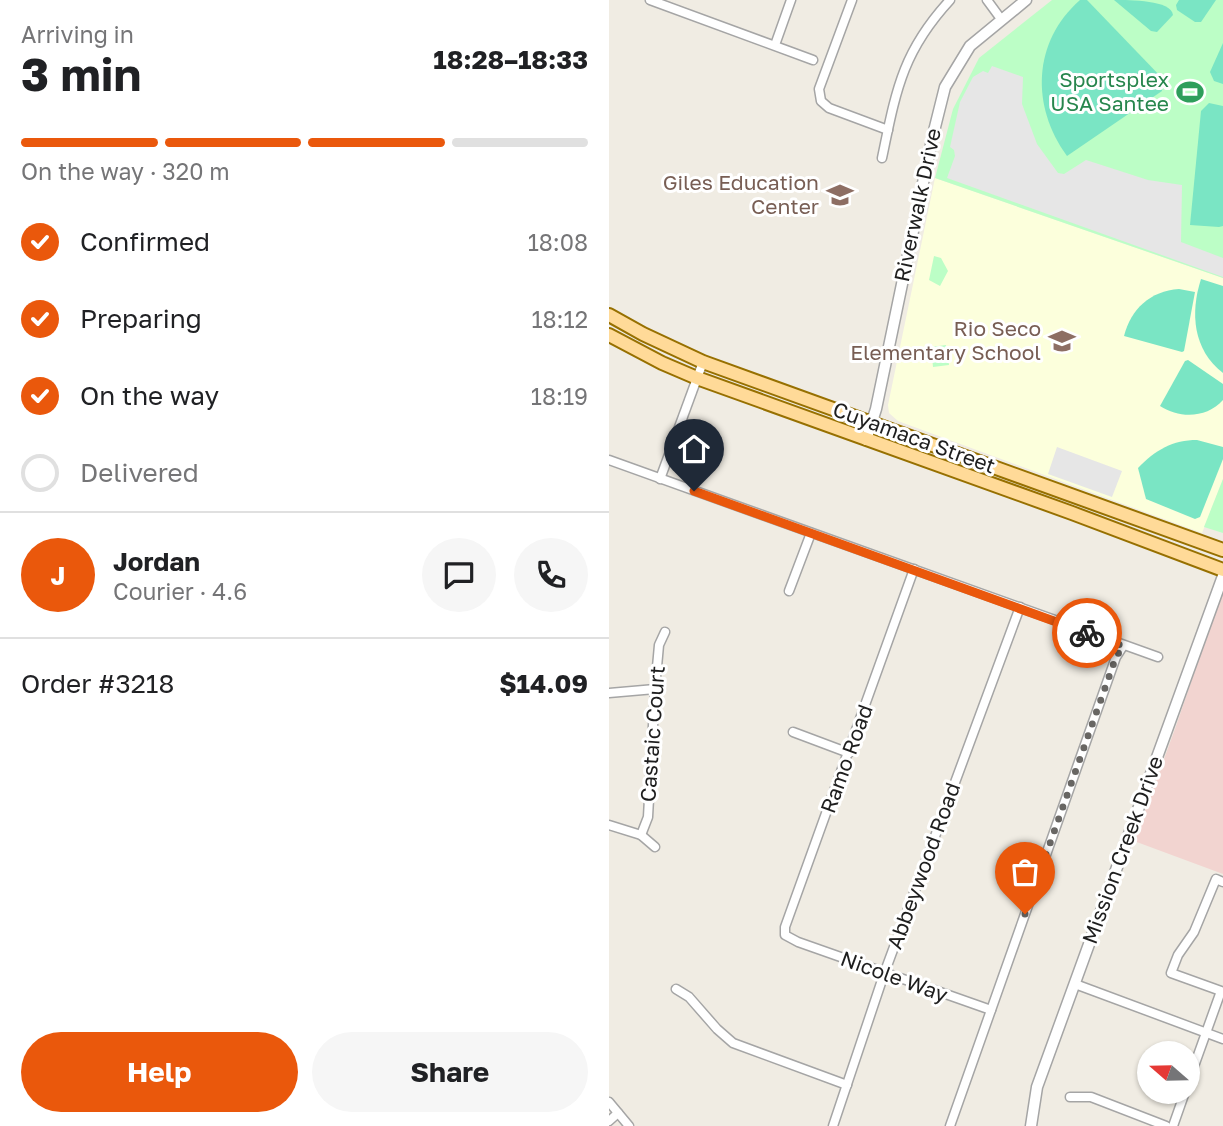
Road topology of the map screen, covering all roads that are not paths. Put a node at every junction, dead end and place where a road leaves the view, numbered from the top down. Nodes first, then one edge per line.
1 (650, 0) edge
2 (791, 0) edge
3 (852, 0) edge
4 (950, 0) edge
5 (987, 0) edge
6 (1026, 0) edge
7 (1001, 19) junction
8 (775, 45) junction
9 (813, 60) dead end
10 (888, 130) junction
11 (882, 158) dead end
12 (609, 315) edge
13 (609, 335) edge
14 (703, 362) junction
15 (697, 379) junction
16 (872, 423) junction
17 (866, 440) junction
18 (609, 460) edge
19 (660, 479) junction
20 (1121, 512) junction
21 (1114, 528) junction
22 (811, 533) junction
23 (1223, 550) edge
24 (914, 569) junction
25 (1223, 570) edge
26 (1223, 576) edge
27 (789, 591) dead end
28 (1020, 607) junction
29 (665, 632) dead end
30 (1123, 646) junction
31 (1158, 657) dead end
32 (655, 688) junction
33 (609, 693) edge
34 (793, 732) dead end
35 (849, 753) junction
36 (609, 825) edge
37 (641, 835) junction
38 (655, 847) dead end
39 (1223, 882) edge
40 (798, 942) joint
41 (884, 974) junction
42 (1075, 984) junction
43 (676, 989) dead end
44 (1222, 991) edge
45 (991, 1010) junction
46 (1206, 1032) junction
47 (1223, 1039) edge
48 (1201, 1046) edge
49 (847, 1085) junction
50 (1070, 1097) dead end
51 (609, 1102) edge
52 (1181, 1104) edge
53 (618, 1113) junction
54 (609, 1121) edge
55 (629, 1126) edge
56 (833, 1126) edge
57 (950, 1126) edge
58 (1031, 1126) edge
59 (1166, 1126) edge
60 (1173, 1126) edge

1 - 8 street
2 - 8 street
3 - 10 street
4 - 10 street
5 - 7 street
6 - 7 street, Riverwalk Drive
7 - 16 street, Riverwalk Drive
8 - 9 street
10 - 11 street
12 - 14 main road, Cuyamaca Street
13 - 15 main road, Cuyamaca Street
14 - 15 street
14 - 16 main road, Cuyamaca Street
15 - 17 main road, Cuyamaca Street
15 - 19 street
16 - 17 street, Riverwalk Drive
16 - 20 main road, Cuyamaca Street
17 - 21 main road, Cuyamaca Street
18 - 19 street
19 - 22 street
20 - 21 main road
20 - 23 main road, Cuyamaca Street
21 - 25 main road, Cuyamaca Street
22 - 24 street
22 - 27 street
24 - 28 street
24 - 35 street, Ramo Road
26 - 42 street, Mission Creek Drive
28 - 30 street
28 - 41 street, Abbeywood Road
29 - 32 street, Castaic Court
30 - 31 street
30 - 45 street
32 - 33 street
32 - 37 street, Castaic Court
34 - 35 street
35 - 40 street, Ramo Road
36 - 37 street
37 - 38 street
39 - 44 street
40 - 41 street, Nicole Way
41 - 45 street, Nicole Way
41 - 49 street, Abbeywood Road
42 - 46 street
42 - 58 street, Mission Creek Drive
43 - 49 street
44 - 46 street
45 - 57 street
46 - 47 street
46 - 48 street
49 - 56 street, Abbeywood Road
50 - 59 street
51 - 53 street
52 - 60 street
53 - 54 street
53 - 55 street

